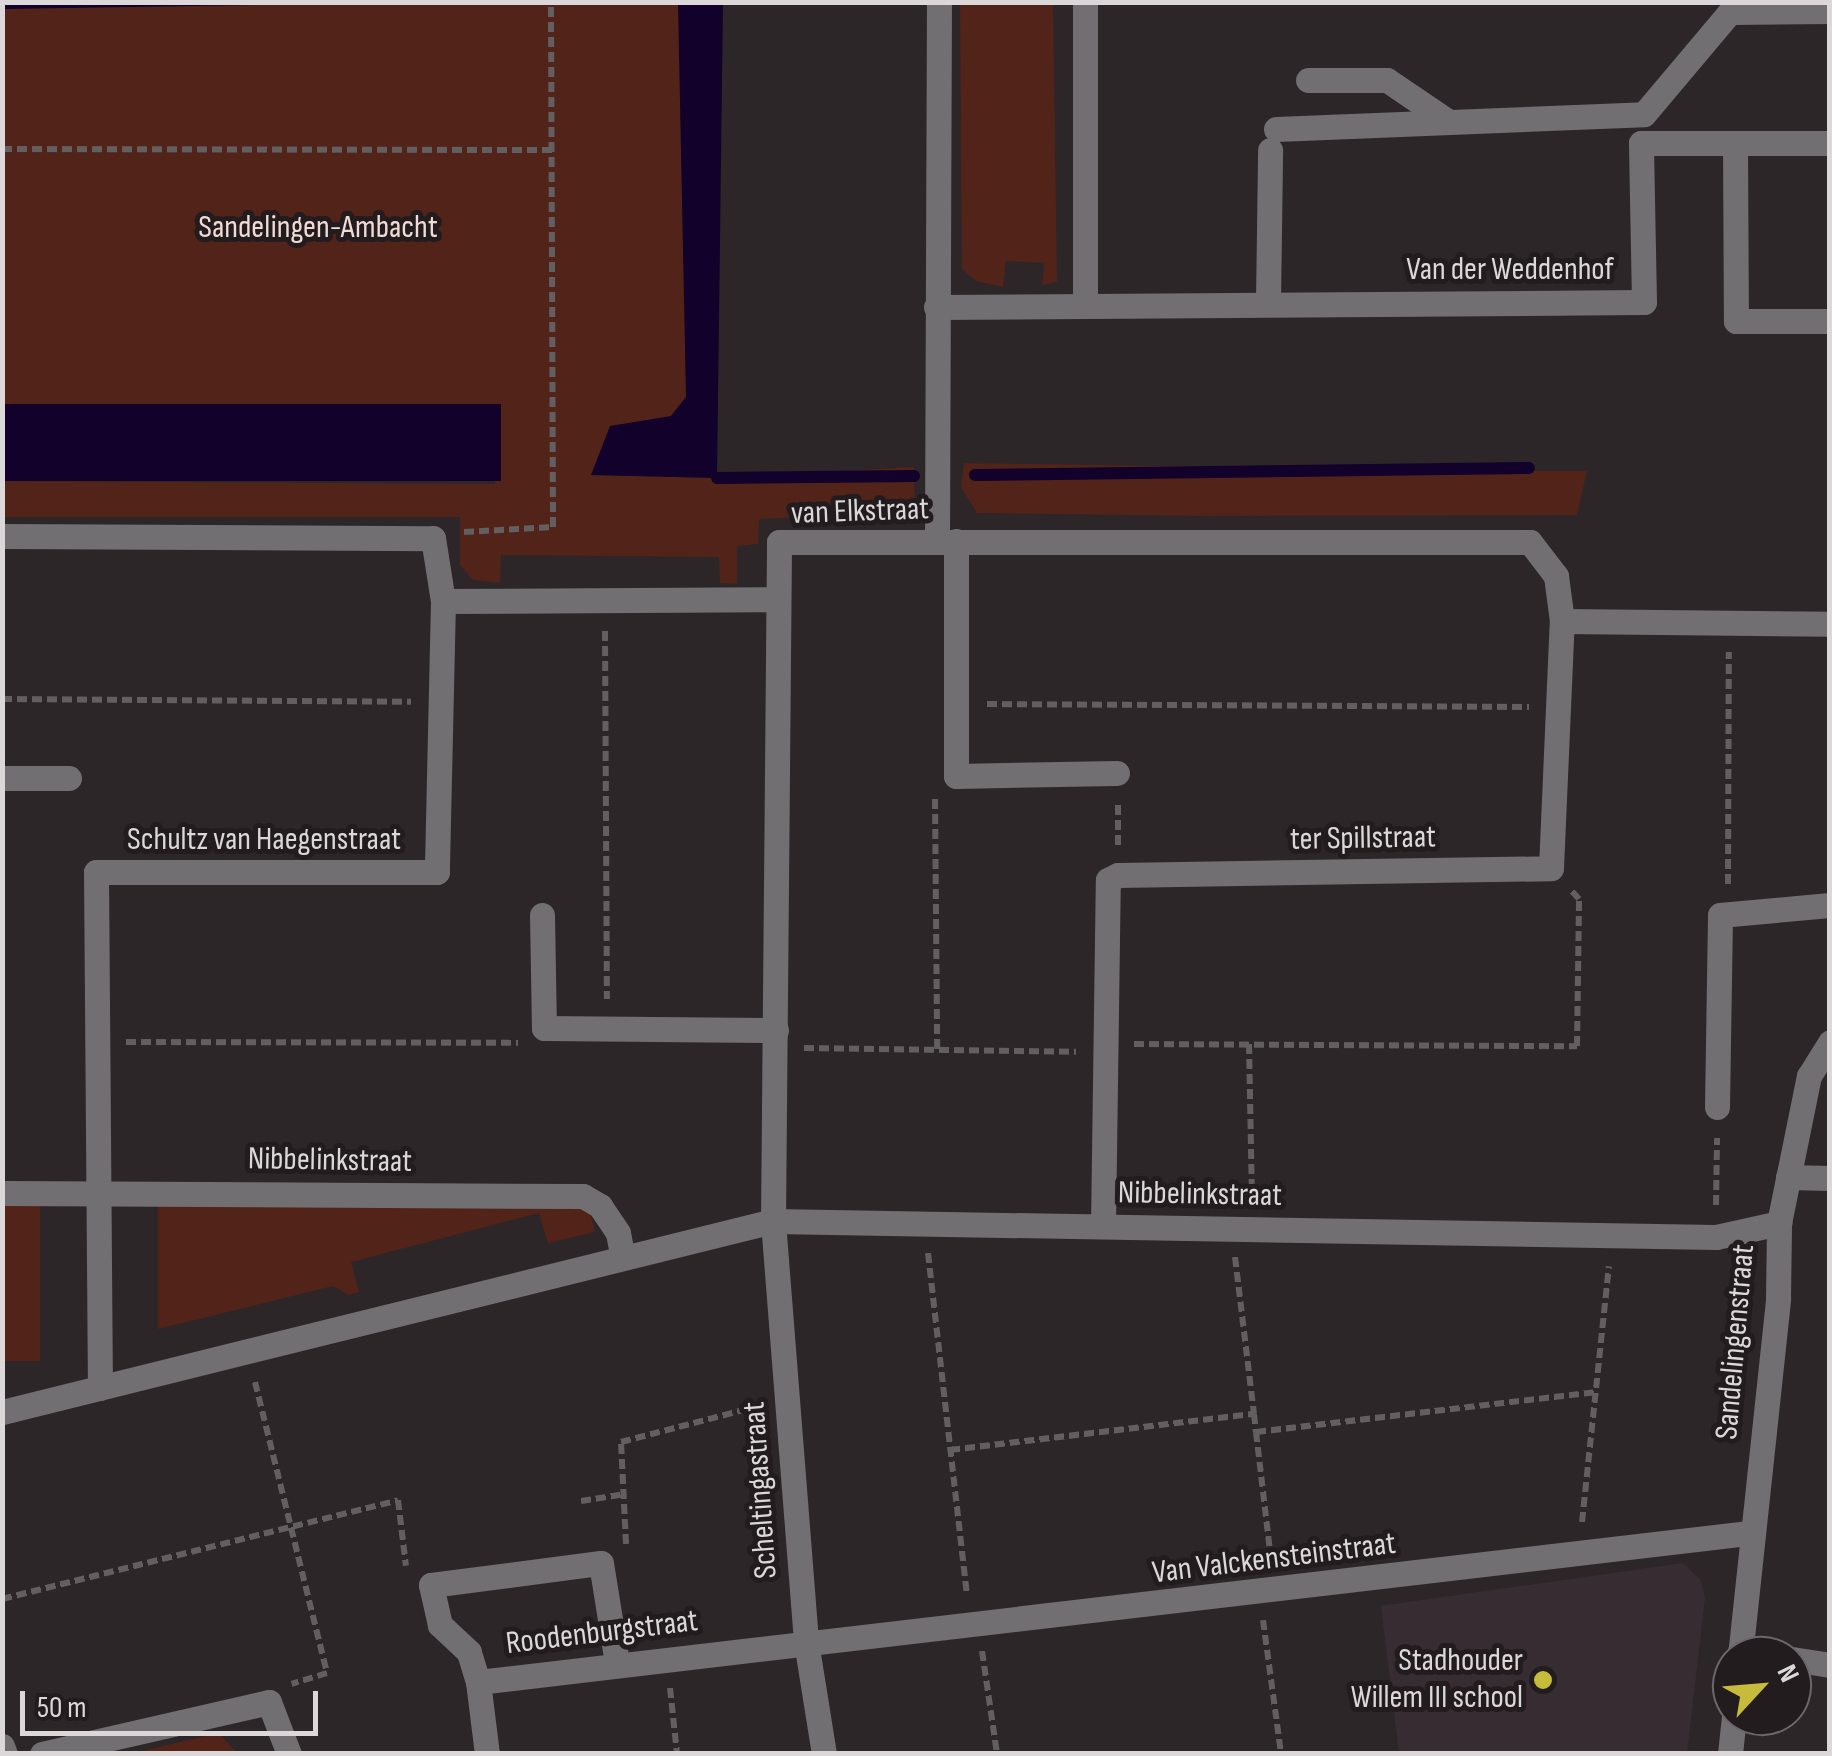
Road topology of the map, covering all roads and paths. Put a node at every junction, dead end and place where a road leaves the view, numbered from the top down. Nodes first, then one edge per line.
1 (551, 2) edge
2 (939, 2) edge
3 (1085, 2) edge
4 (1830, 11) edge
5 (1308, 80) dead end
6 (1446, 120) junction
7 (1830, 142) edge
8 (1736, 143) junction
9 (2, 148) edge
10 (555, 150) junction
11 (1268, 302) junction
12 (1085, 303) junction
13 (936, 307) junction
14 (1830, 321) edge
15 (2, 536) edge
16 (433, 538) junction
17 (946, 541) junction
18 (776, 599) junction
19 (605, 600) junction
20 (442, 601) junction
21 (1562, 622) junction
22 (1729, 623) junction
23 (1830, 624) edge
24 (2, 699) edge
25 (440, 702) junction
26 (956, 704) junction
27 (1558, 706) junction
28 (1117, 774) joint
29 (956, 776) junction
30 (2, 778) edge
31 (69, 778) dead end
32 (1551, 868) junction
33 (1118, 875) junction
34 (1830, 904) edge
35 (1728, 910) junction
36 (542, 915) dead end
37 (544, 1028) junction
38 (607, 1028) junction
39 (776, 1039) junction
40 (97, 1042) junction
41 (1830, 1042) edge
42 (1248, 1044) junction
43 (1103, 1048) junction
44 (937, 1049) junction
45 (1717, 1106) joint
46 (1788, 1177) junction
47 (1830, 1178) edge
48 (98, 1191) junction
49 (2, 1193) edge
50 (1716, 1215) dead end
51 (773, 1221) junction
52 (924, 1222) junction
53 (1779, 1223) junction
54 (1103, 1226) junction
55 (1242, 1227) junction
56 (1612, 1233) junction
57 (622, 1254) junction
58 (247, 1352) junction
59 (100, 1388) junction
60 (1595, 1392) junction
61 (787, 1399) junction
62 (2, 1412) edge
63 (1254, 1414) junction
64 (1256, 1432) junction
65 (950, 1450) junction
66 (626, 1494) junction
67 (581, 1500) dead end
68 (292, 1527) junction
69 (1749, 1533) junction
70 (1580, 1554) junction
71 (601, 1563) junction
72 (431, 1585) junction
73 (1268, 1593) junction
74 (2, 1598) edge
75 (975, 1625) junction
76 (1741, 1636) edge
77 (806, 1641) junction
78 (666, 1657) junction
79 (616, 1663) junction
80 (478, 1682) junction
81 (269, 1702) junction
82 (2, 1746) edge
83 (4, 1754) edge
84 (42, 1754) edge
85 (289, 1754) edge
86 (487, 1754) edge
87 (678, 1754) edge
88 (824, 1754) edge
89 (997, 1754) edge
90 (1281, 1754) edge

1 - 10 path
2 - 13 street
3 - 12 street
4 - 6 street
5 - 6 street
6 - 11 street
7 - 8 street, Van der Weddenhof
8 - 11 street, Van der Weddenhof
8 - 14 street
9 - 10 path
10 - 16 path
11 - 12 street, Van der Weddenhof
12 - 13 street, Van der Weddenhof
13 - 17 street
15 - 16 street
16 - 20 street, Schultz van Haegenstraat
17 - 18 street, van Elkstraat
17 - 21 street, van Elkstraat
17 - 26 street
18 - 19 street
18 - 39 street, van Elkstraat
19 - 20 street
19 - 38 path
20 - 25 street, Schultz van Haegenstraat
21 - 22 street
21 - 27 street
22 - 23 street
22 - 35 path
24 - 25 path
25 - 40 street, Schultz van Haegenstraat
26 - 27 path
26 - 29 street
27 - 32 street
28 - 29 street
28 - 33 path
29 - 44 path
30 - 31 street
32 - 33 street, ter Spillstraat
32 - 42 path
33 - 43 street
34 - 35 street
35 - 45 street
36 - 37 street
37 - 38 street
37 - 40 path
38 - 39 street
39 - 44 path
39 - 51 street, van Elkstraat
40 - 48 street, Schultz van Haegenstraat
41 - 46 street, Sandelingenstraat
42 - 43 path
42 - 55 path
43 - 44 path
43 - 54 street
45 - 50 path
46 - 47 street
46 - 53 street, Sandelingenstraat
48 - 49 street, Nibbelinkstraat
48 - 57 street, Nibbelinkstraat
48 - 59 street, Schultz van Haegenstraat
51 - 52 street, Nibbelinkstraat
51 - 57 street, Nibbelinkstraat
51 - 61 street, Scheltingastraat
52 - 54 street, Nibbelinkstraat
52 - 65 path
53 - 56 street, Nibbelinkstraat
53 - 69 street, Sandelingenstraat
54 - 55 street, Nibbelinkstraat
55 - 56 street, Nibbelinkstraat
55 - 63 path
56 - 60 path
57 - 58 street, Nibbelinkstraat
58 - 59 street, Nibbelinkstraat
58 - 68 path
59 - 62 street, Nibbelinkstraat
60 - 64 path
60 - 70 path
61 - 66 path
61 - 77 street, Scheltingastraat
63 - 64 path
63 - 65 path
64 - 73 path
65 - 75 path
66 - 67 path
66 - 71 path
68 - 72 path
68 - 74 path
68 - 81 path
69 - 70 street, Van Valckensteinstraat
69 - 76 street, Sandelingenstraat
70 - 73 street, Van Valckensteinstraat
71 - 72 street
71 - 79 street
72 - 80 street
73 - 75 street, Van Valckensteinstraat
73 - 90 path
75 - 77 street, Van Valckensteinstraat
75 - 89 path
77 - 78 street, Roodenburgstraat
77 - 88 street, Scheltingastraat
78 - 79 street, Roodenburgstraat
78 - 87 path
79 - 80 street, Roodenburgstraat
80 - 86 street, Roodenburgstraat
81 - 84 street
81 - 85 street
82 - 83 street

